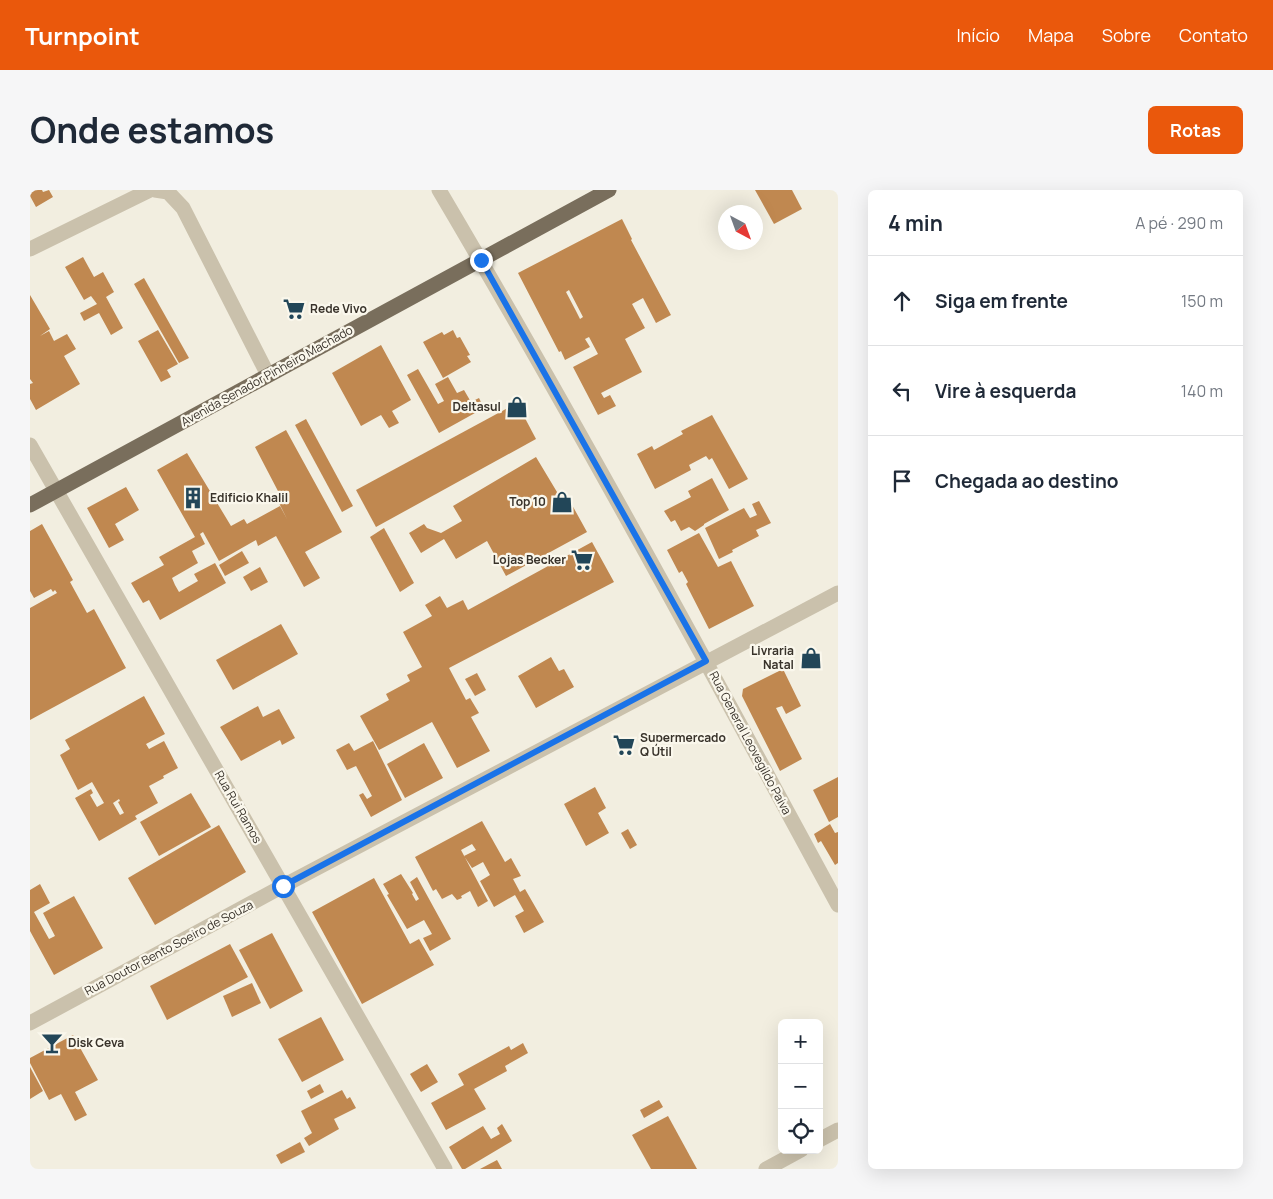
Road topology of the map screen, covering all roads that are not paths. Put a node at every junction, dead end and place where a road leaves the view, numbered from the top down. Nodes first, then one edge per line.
1 (150, 190) edge
2 (155, 190) edge
3 (439, 190) edge
4 (609, 190) edge
5 (30, 249) edge
6 (481, 260) junction
7 (268, 375) junction
8 (30, 445) edge
9 (56, 491) junction
10 (30, 505) edge
11 (838, 593) edge
12 (706, 661) junction
13 (283, 886) junction
14 (838, 905) edge
15 (30, 1023) edge
16 (838, 1130) edge
17 (823, 1138) edge
18 (794, 1154) edge
19 (445, 1169) edge
20 (766, 1169) edge

1 - 5 street
2 - 7 street
3 - 6 street, Rua General Leovegildo Paiva
4 - 6 main road, Avenida Senador Pinheiro Machado
6 - 7 main road, Avenida Senador Pinheiro Machado
6 - 12 street, Rua General Leovegildo Paiva
7 - 9 main road, Avenida Senador Pinheiro Machado
8 - 9 street, Rua Rui Ramos
9 - 10 main road, Avenida Senador Pinheiro Machado
9 - 13 street, Rua Rui Ramos
11 - 12 street, Rua Doutor Bento Soeiro de Souza
12 - 13 street, Rua Doutor Bento Soeiro de Souza
12 - 14 street, Rua General Leovegildo Paiva
13 - 15 street, Rua Doutor Bento Soeiro de Souza
13 - 19 street, Rua Rui Ramos
16 - 17 street
18 - 20 street

